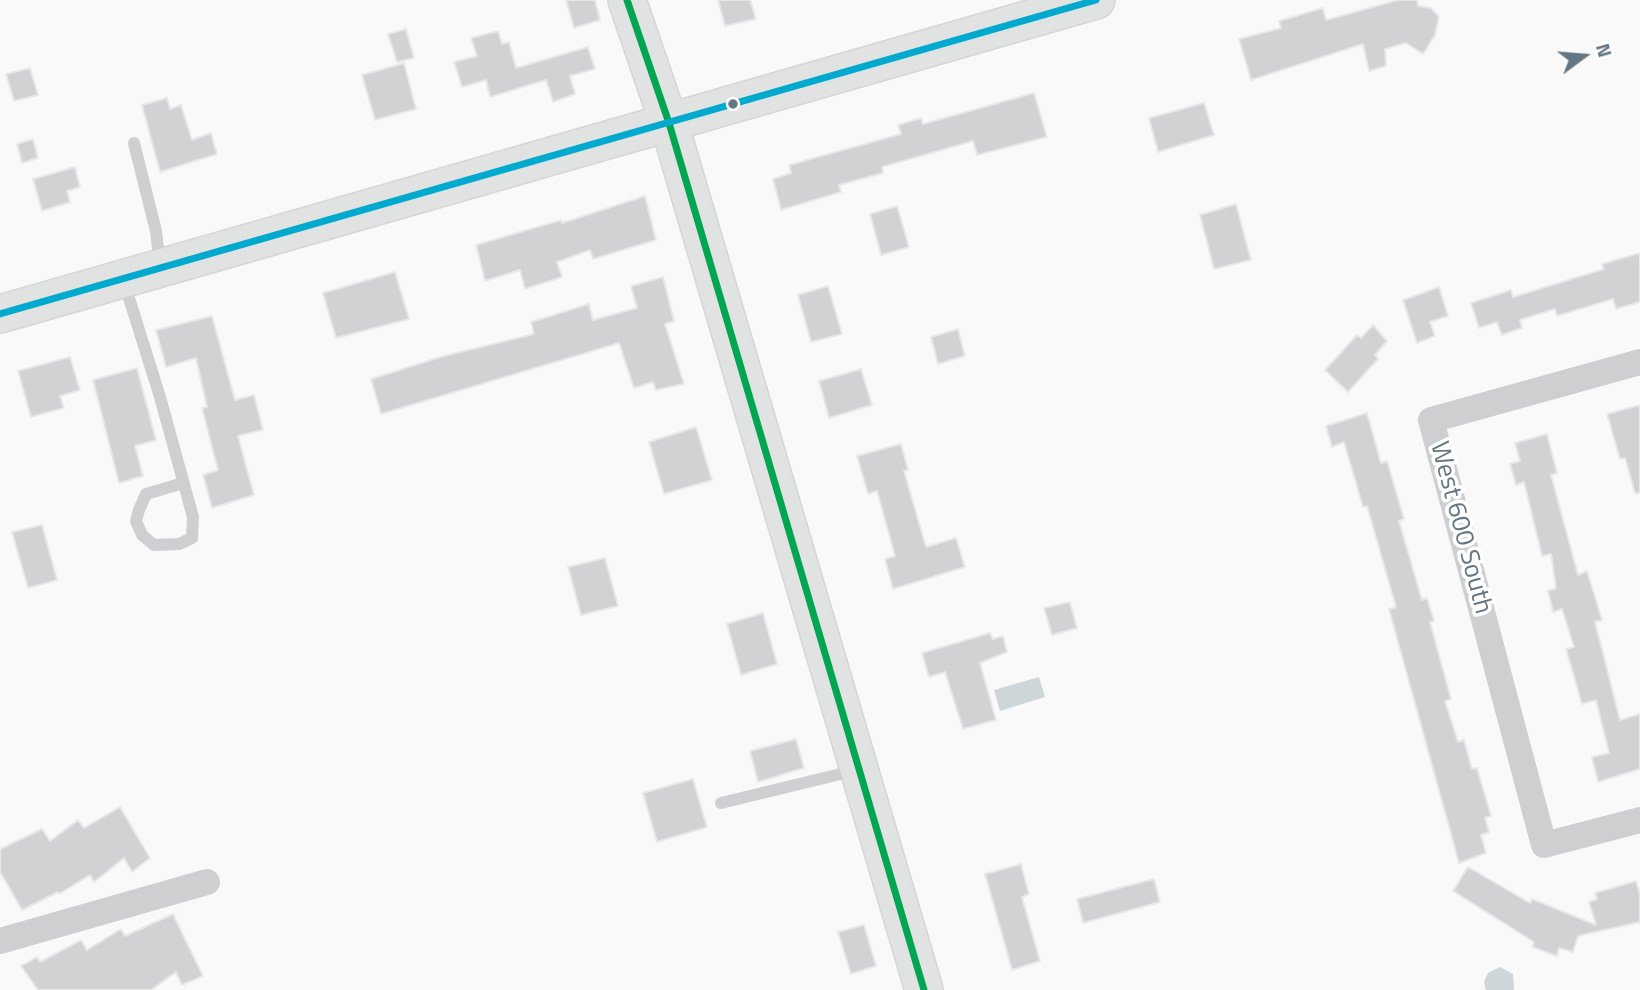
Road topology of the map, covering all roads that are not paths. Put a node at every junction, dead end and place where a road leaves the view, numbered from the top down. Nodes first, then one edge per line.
1 (627, 0) edge
2 (1096, 0) edge
3 (669, 123) junction
4 (134, 143) dead end
5 (160, 269) junction
6 (123, 279) junction
7 (0, 314) edge
8 (1640, 362) edge
9 (183, 483) junction
10 (859, 769) junction
11 (721, 803) dead end
12 (1640, 820) edge
13 (208, 882) dead end
14 (0, 941) edge
15 (924, 990) edge

1 - 3 street
2 - 3 street
3 - 5 street
3 - 10 street
4 - 5 lane
5 - 6 street
6 - 7 street
6 - 9 lane
8 - 12 street, West 600 South
9 - 9 lane
10 - 11 lane
10 - 15 street
13 - 14 street

